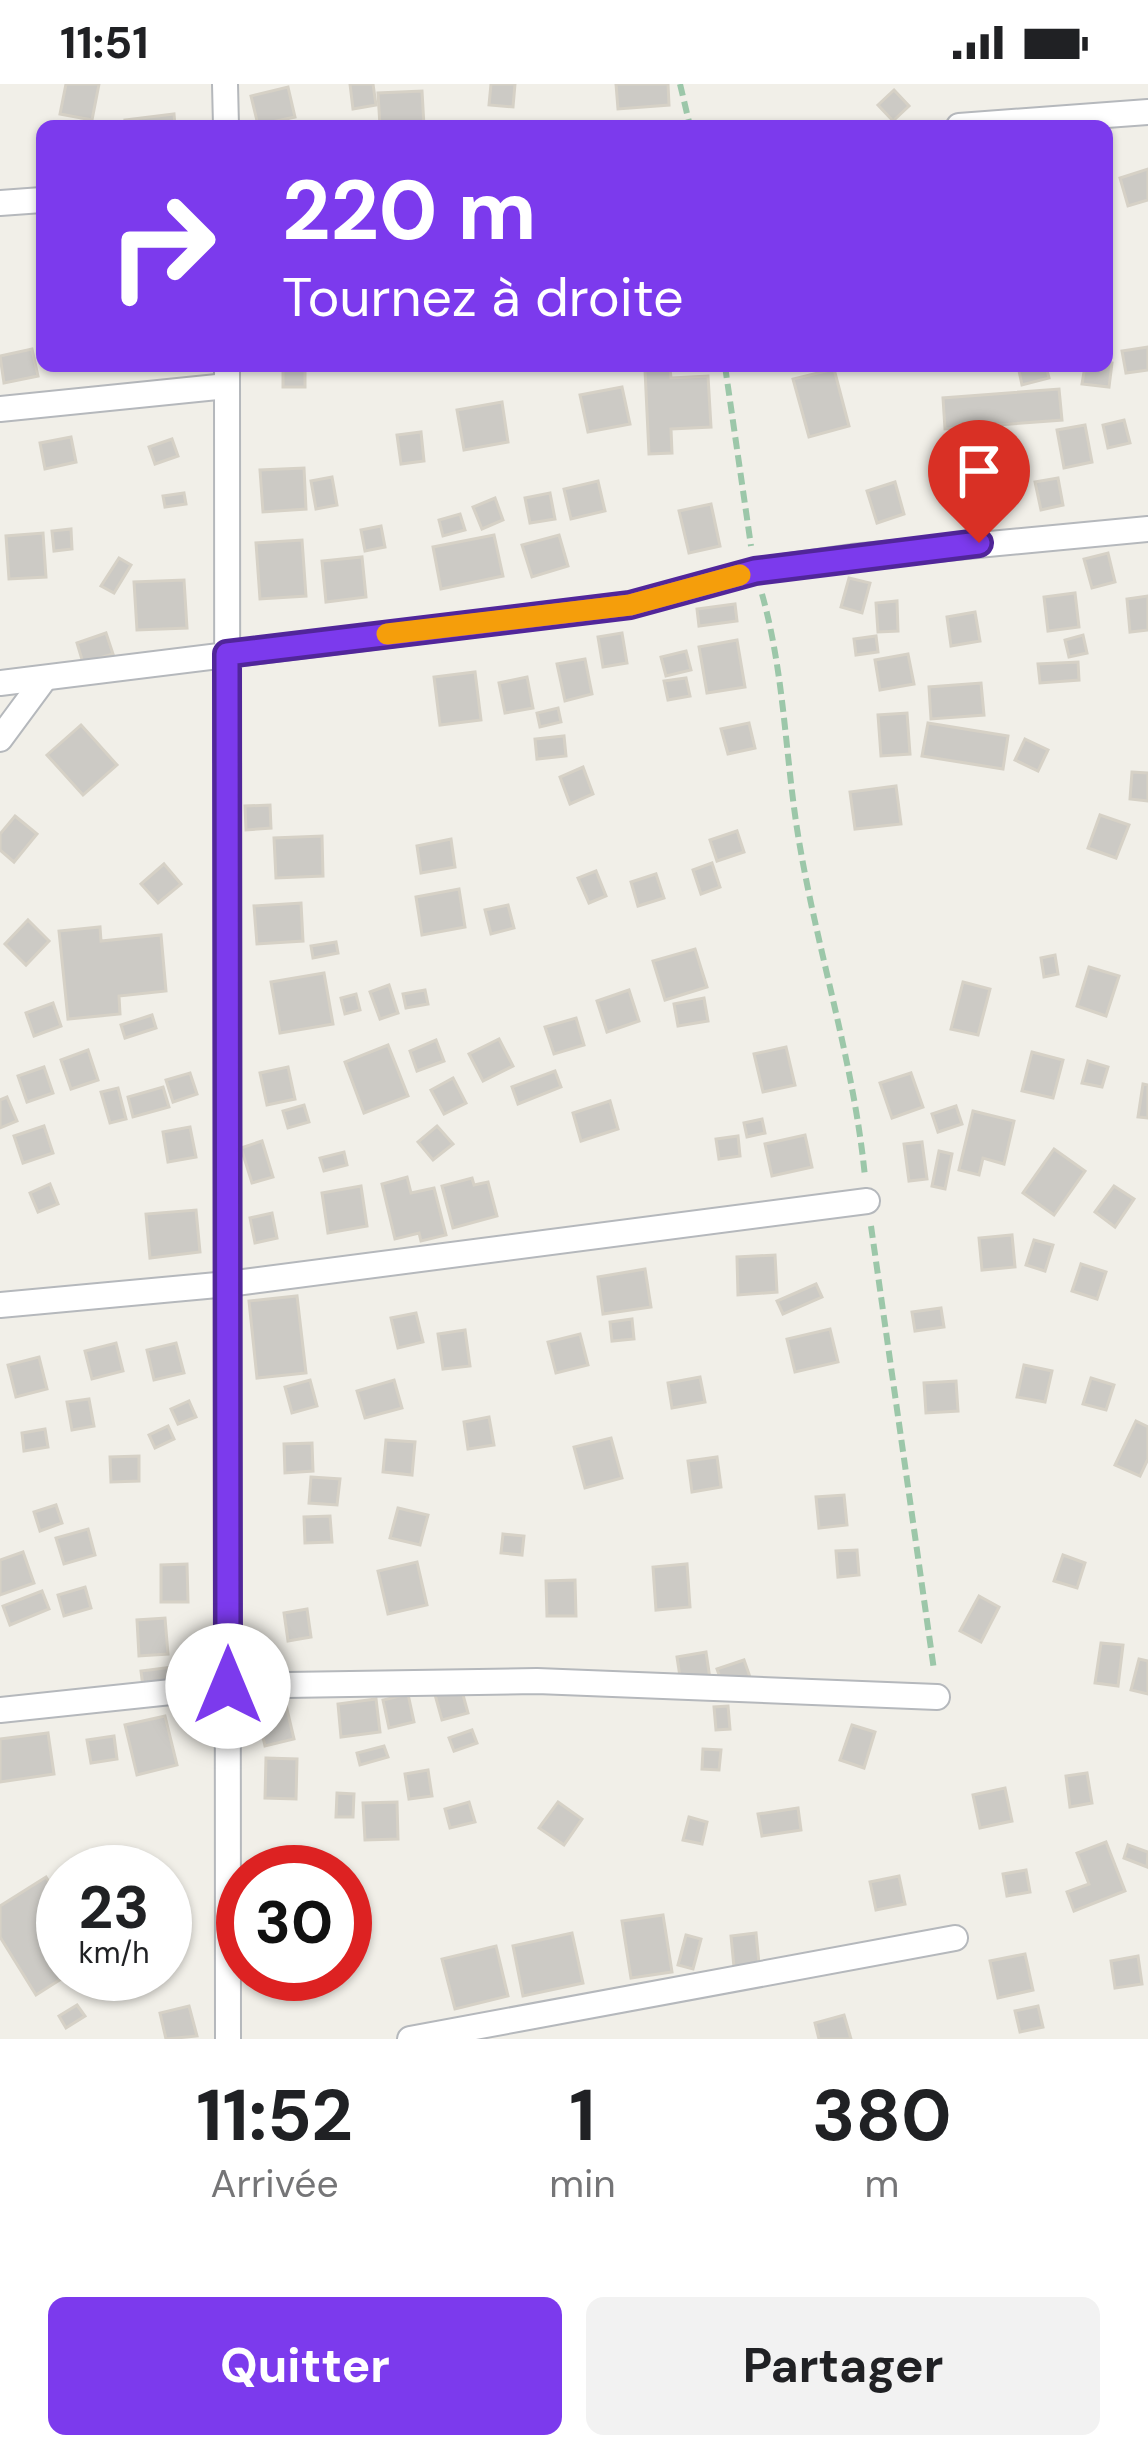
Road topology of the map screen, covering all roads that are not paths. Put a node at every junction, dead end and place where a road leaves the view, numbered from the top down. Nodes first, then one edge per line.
1 (225, 84) edge
2 (1148, 112) edge
3 (226, 120) edge
4 (1040, 120) edge
5 (36, 200) edge
6 (0, 203) edge
7 (227, 376) edge
8 (0, 409) edge
9 (1148, 529) edge
10 (227, 654) junction
11 (45, 678) junction
12 (0, 683) edge
13 (0, 739) edge
14 (867, 1201) road end
15 (228, 1284) junction
16 (0, 1305) edge
17 (228, 1686) junction
18 (938, 1697) road end
19 (0, 1710) edge
20 (955, 1938) dead end
21 (228, 2039) edge
22 (410, 2039) edge

1 - 3 street
2 - 4 street
5 - 6 street
7 - 8 street
7 - 10 street
9 - 10 street
10 - 11 street
10 - 15 street
11 - 12 street
11 - 13 street
14 - 15 street
15 - 16 street
15 - 17 street
17 - 18 street
17 - 19 street
17 - 21 street
20 - 22 street

